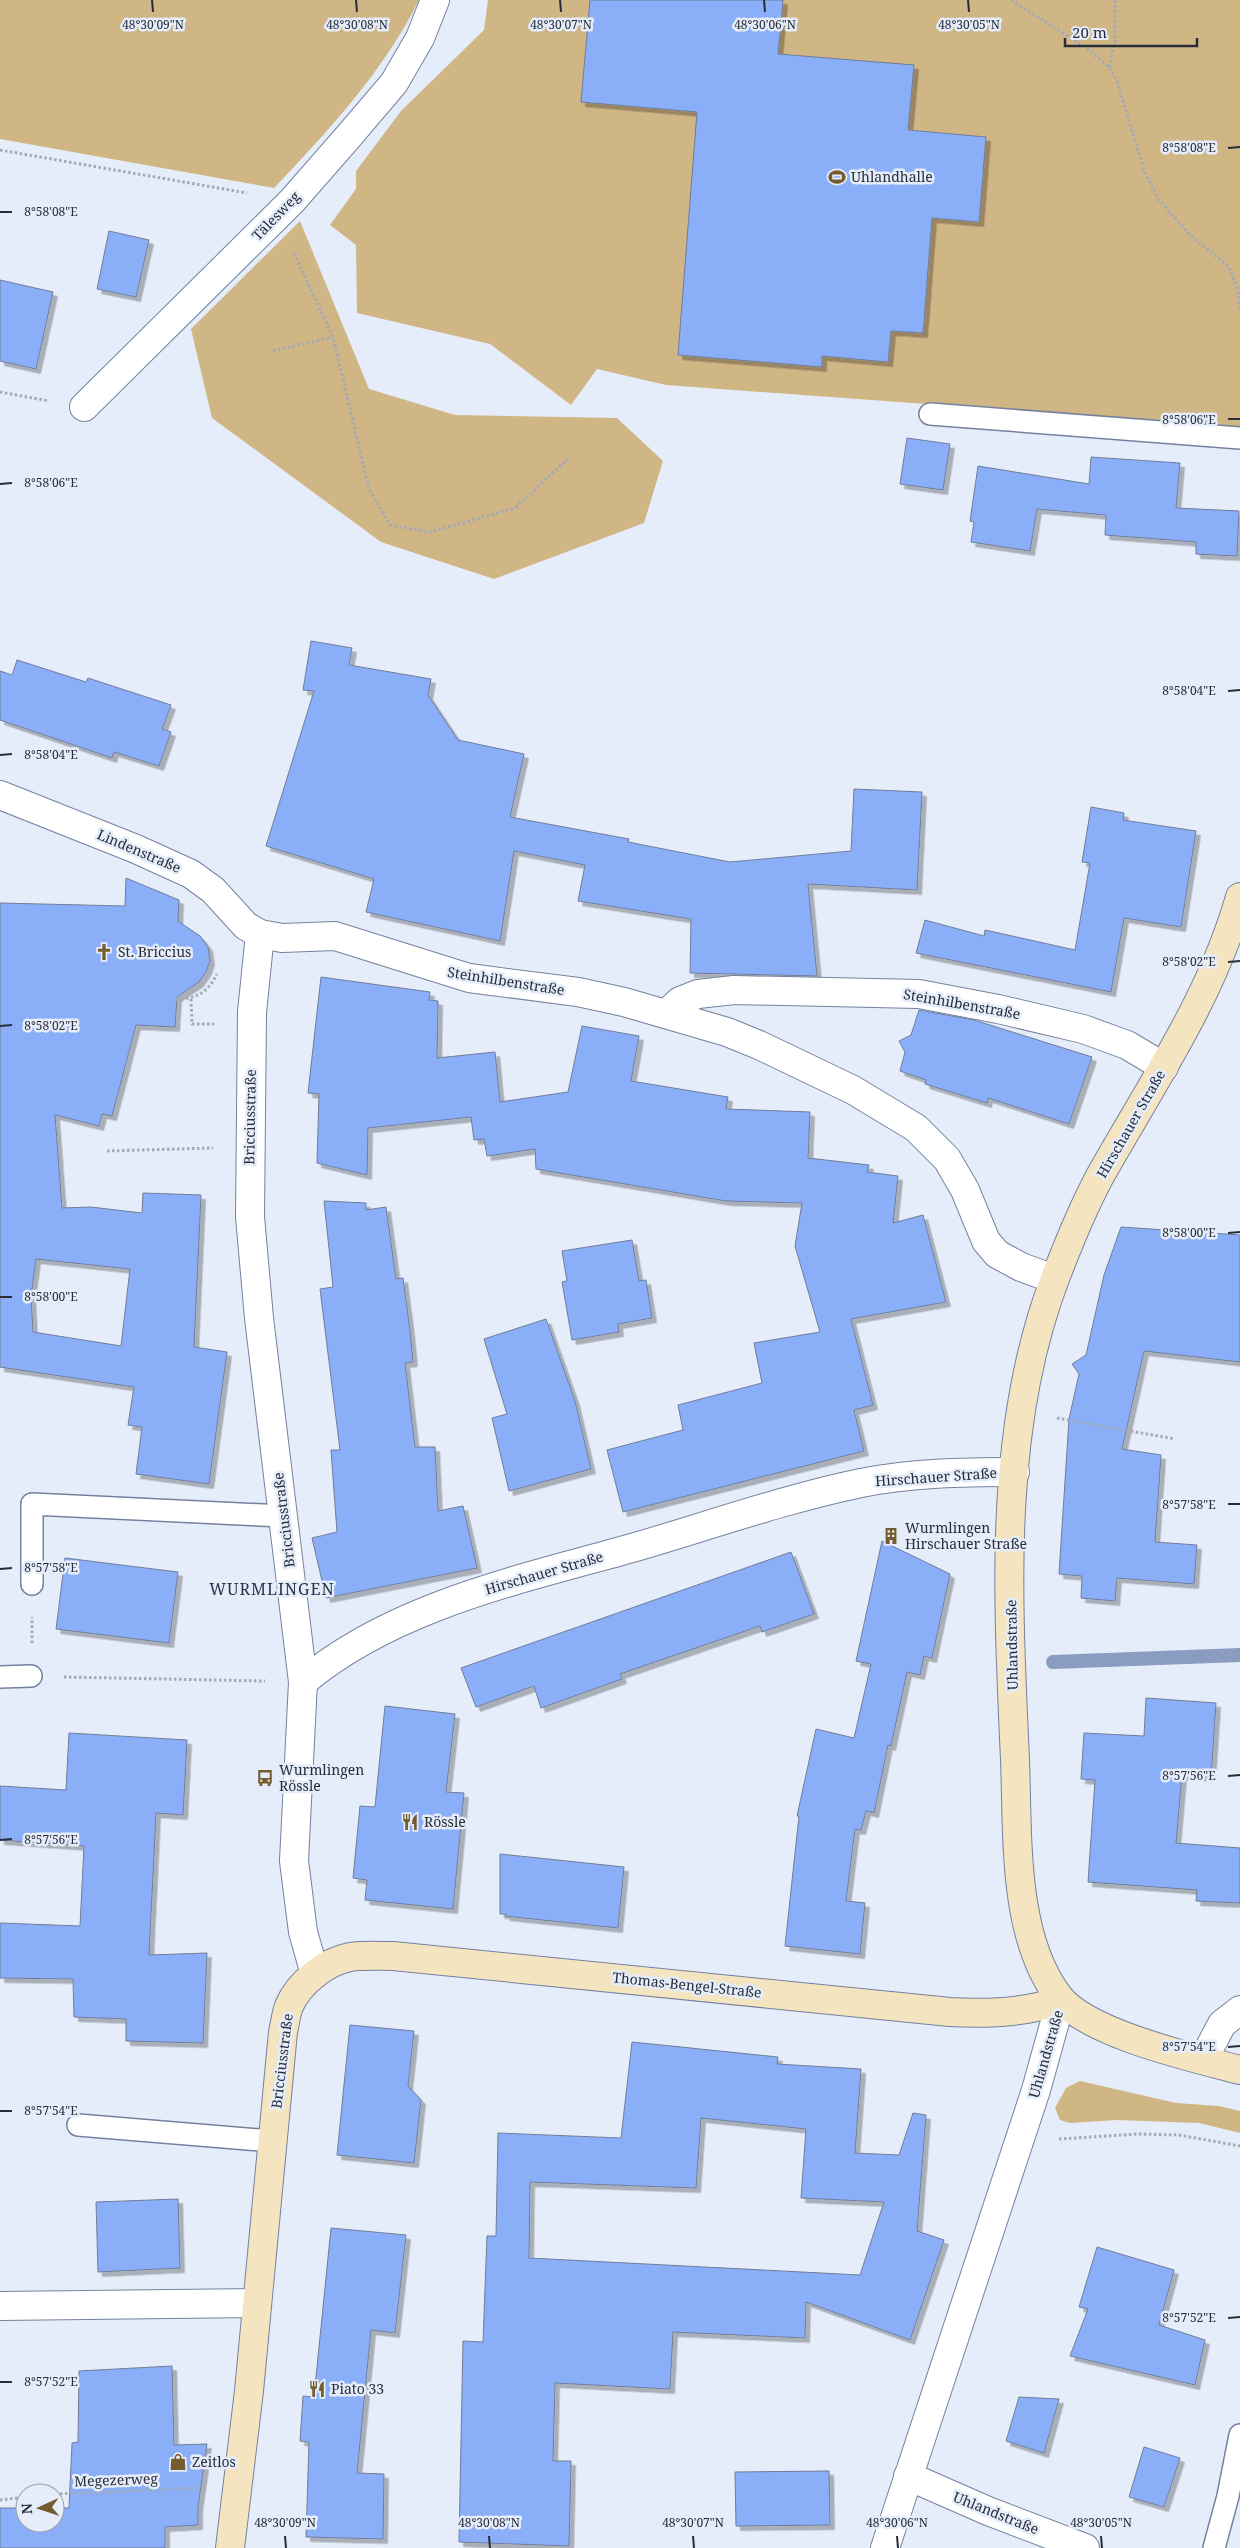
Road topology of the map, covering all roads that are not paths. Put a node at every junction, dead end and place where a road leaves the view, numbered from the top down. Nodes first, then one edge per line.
1 (436, 0) edge
2 (84, 407) road end
3 (930, 414) dead end
4 (1240, 438) edge
5 (0, 795) edge
6 (1238, 915) edge
7 (260, 934) junction
8 (666, 1014) junction
9 (1164, 1067) junction
10 (1054, 1279) junction
11 (1015, 1472) junction
12 (283, 1516) junction
13 (32, 1584) dead end
14 (31, 1676) dead end
15 (0, 1677) edge
16 (303, 1682) junction
17 (315, 1974) junction
18 (1061, 2000) junction
19 (1240, 2010) edge
20 (1203, 2060) junction
21 (1240, 2070) edge
22 (78, 2125) dead end
23 (272, 2141) junction
24 (257, 2303) junction
25 (0, 2306) edge
26 (1240, 2436) edge
27 (908, 2476) junction
28 (230, 2548) edge
29 (885, 2548) edge
30 (1085, 2548) edge
31 (1214, 2548) edge

1 - 2 street, Tälesweg
3 - 4 lane
5 - 7 street, Lindenstraße
6 - 9 main road, Hirschauer Straße
7 - 8 street, Steinhilbenstraße
7 - 12 street, Bricciusstraße
8 - 9 street, Steinhilbenstraße
8 - 10 street, Steinhilbenstraße
9 - 10 main road, Hirschauer Straße
10 - 11 main road, Hirschauer Straße
11 - 16 street, Hirschauer Straße
11 - 18 main road, Uhlandstraße
12 - 13 lane
12 - 16 street, Bricciusstraße
14 - 15 lane
16 - 17 street, Bricciusstraße
17 - 18 main road, Thomas-Bengel-Straße
17 - 23 main road, Bricciusstraße
18 - 20 main road
18 - 27 street, Uhlandstraße
19 - 20 street
20 - 21 main road
22 - 23 lane
23 - 24 main road, Bricciusstraße
24 - 25 street
24 - 28 main road, Bricciusstraße
26 - 31 lane
27 - 29 street, Uhlandstraße
27 - 30 street, Uhlandstraße

